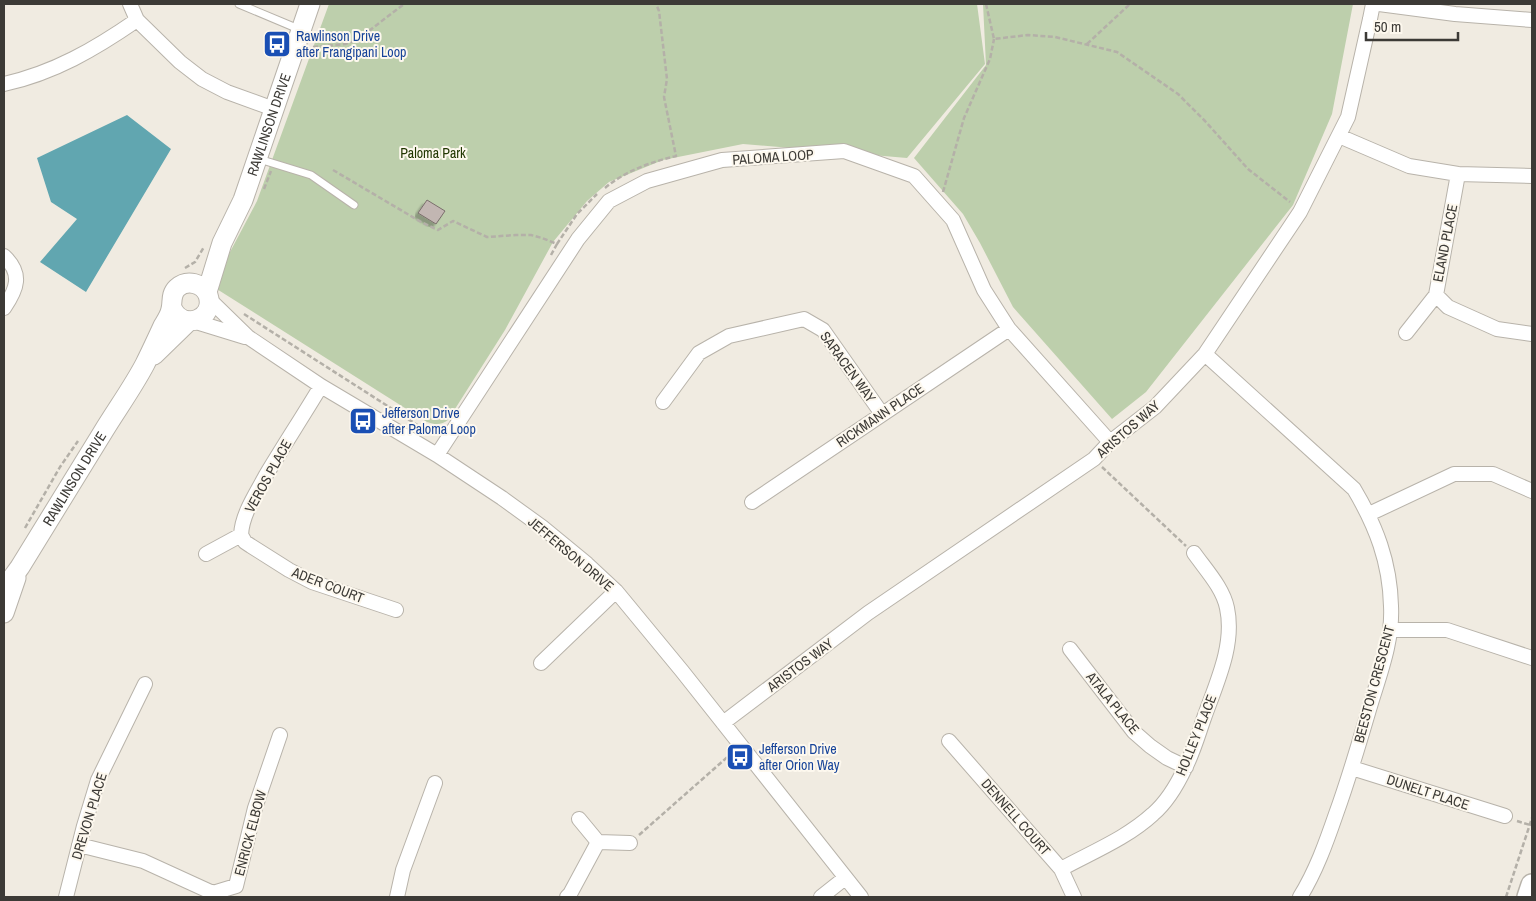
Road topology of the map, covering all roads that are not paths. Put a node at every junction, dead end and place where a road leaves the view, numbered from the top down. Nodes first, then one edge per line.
1 (130, 4) edge
2 (239, 4) edge
3 (310, 4) edge
4 (1372, 4) edge
5 (1379, 4) edge
6 (137, 20) junction
7 (1532, 20) edge
8 (301, 30) junction
9 (4, 84) edge
10 (274, 109) junction
11 (1339, 136) junction
12 (257, 159) junction
13 (1458, 174) junction
14 (1532, 176) edge
15 (354, 204) dead end
16 (222, 243) junction
17 (4, 256) edge
18 (188, 283) junction
19 (1436, 295) junction
20 (208, 296) junction
21 (4, 308) edge
22 (172, 308) junction
23 (191, 321) junction
24 (1009, 329) junction
25 (1406, 332) dead end
26 (1532, 334) edge
27 (248, 338) junction
28 (1205, 354) junction
29 (144, 365) junction
30 (321, 386) junction
31 (663, 402) dead end
32 (882, 414) junction
33 (1110, 442) junction
34 (437, 455) junction
35 (1532, 491) edge
36 (752, 502) dead end
37 (1369, 514) junction
38 (241, 536) junction
39 (1194, 553) road end
40 (206, 554) dead end
41 (20, 567) junction
42 (4, 589) edge
43 (616, 591) junction
44 (396, 610) dead end
45 (4, 613) edge
46 (1391, 630) junction
47 (1070, 649) dead end
48 (1532, 658) edge
49 (541, 662) dead end
50 (145, 684) dead end
51 (723, 724) junction
52 (280, 736) dead end
53 (949, 741) dead end
54 (1186, 767) junction
55 (1352, 768) junction
56 (436, 783) dead end
57 (1505, 816) dead end
58 (579, 820) dead end
59 (598, 842) junction
60 (630, 843) road end
61 (79, 845) junction
62 (1061, 868) junction
63 (845, 878) junction
64 (1532, 884) edge
65 (66, 897) edge
66 (396, 897) edge
67 (567, 897) edge
68 (822, 897) edge
69 (861, 897) edge
70 (1074, 897) edge
71 (1300, 897) edge
72 (1528, 897) edge

1 - 6 street
2 - 8 lane
3 - 8 street, RAWLINSON DRIVE
4 - 11 street, ARISTOS WAY
5 - 7 street
6 - 9 street
6 - 10 street
8 - 10 street, RAWLINSON DRIVE
10 - 12 street, RAWLINSON DRIVE
11 - 13 street
11 - 28 street, ARISTOS WAY
12 - 15 lane
12 - 16 street, RAWLINSON DRIVE
13 - 14 street
13 - 19 street, ELAND PLACE
16 - 18 street, RAWLINSON DRIVE
16 - 20 street, RAWLINSON DRIVE
17 - 21 street
18 - 20 street
18 - 22 street, RAWLINSON DRIVE
19 - 25 street, ELAND PLACE
19 - 26 street
20 - 23 street, RAWLINSON DRIVE
20 - 27 street, JEFFERSON DRIVE
22 - 23 street
22 - 29 street, RAWLINSON DRIVE
23 - 27 street, JEFFERSON DRIVE
23 - 29 street, RAWLINSON DRIVE
24 - 32 street, RICKMANN PLACE
24 - 33 street, PALOMA LOOP
24 - 34 street, PALOMA LOOP
27 - 30 street, JEFFERSON DRIVE
28 - 33 street, ARISTOS WAY
28 - 37 street, BEESTON CRESCENT
29 - 41 street, RAWLINSON DRIVE
30 - 34 street, JEFFERSON DRIVE
30 - 38 street, VEROS PLACE
31 - 32 street, SARACEN WAY
32 - 36 street, RICKMANN PLACE
33 - 51 street, ARISTOS WAY
34 - 43 street, JEFFERSON DRIVE
35 - 37 street
37 - 46 street, BEESTON CRESCENT
38 - 40 street
38 - 44 street, ADER COURT
39 - 54 street, HOLLEY PLACE
41 - 42 street, RAWLINSON DRIVE
41 - 45 street, RAWLINSON DRIVE
43 - 49 street
43 - 51 street, JEFFERSON DRIVE
46 - 48 street
46 - 55 street, BEESTON CRESCENT
47 - 54 street, ATALA PLACE
50 - 61 street, DREVON PLACE
51 - 63 street, JEFFERSON DRIVE
52 - 61 street, ENRICK ELBOW
53 - 62 street, DENNELL COURT
54 - 62 street, HOLLEY PLACE
55 - 57 street, DUNELT PLACE
55 - 71 street, BEESTON CRESCENT
56 - 66 street
58 - 59 street
59 - 60 street
59 - 67 street
61 - 65 street, DREVON PLACE
62 - 70 street, DENNELL COURT
63 - 68 street
63 - 69 street, JEFFERSON DRIVE
64 - 72 main road

